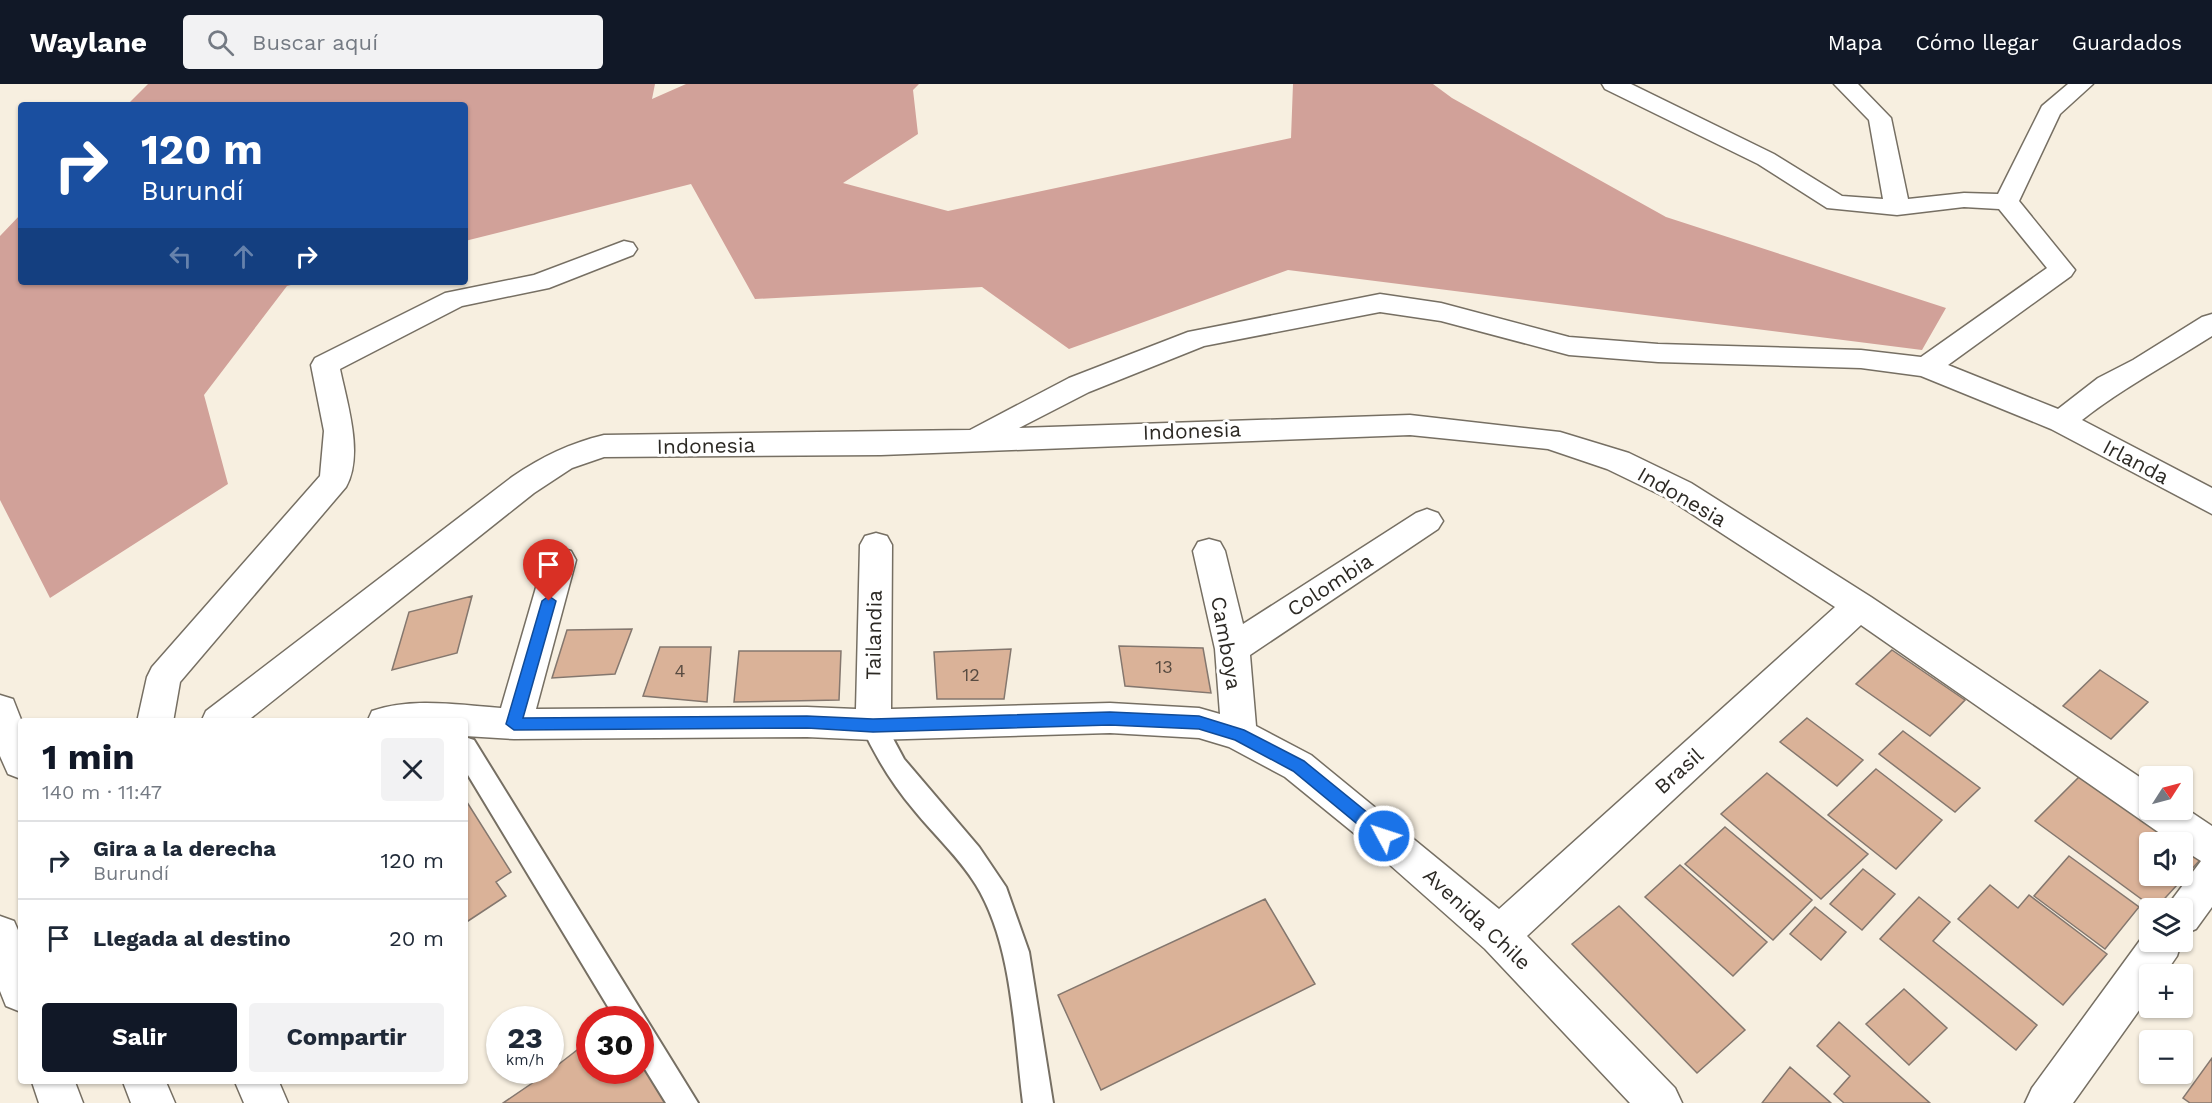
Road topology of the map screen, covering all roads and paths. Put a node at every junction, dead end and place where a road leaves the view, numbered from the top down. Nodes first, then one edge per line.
1 (1613, 84) edge
2 (1845, 84) edge
3 (2082, 84) edge
4 (2006, 202) junction
5 (1897, 208) junction
6 (624, 249) dead end
7 (2203, 328) edge
8 (1926, 366) junction
9 (2061, 422) junction
10 (972, 440) junction
11 (2212, 502) edge
12 (1427, 521) dead end
13 (876, 545) dead end
14 (1209, 551) dead end
15 (560, 560) dead end
16 (1859, 606) junction
17 (1232, 650) junction
18 (156, 718) edge
19 (224, 718) edge
20 (9, 721) edge
21 (514, 724) junction
22 (873, 725) junction
23 (468, 729) edge
24 (1239, 735) junction
25 (18, 752) edge
26 (468, 753) edge
27 (2139, 797) edge
28 (2171, 820) edge
29 (2212, 848) edge
30 (2212, 875) edge
31 (2193, 901) edge
32 (0, 935) edge
33 (1499, 935) junction
34 (2156, 952) edge
35 (18, 984) edge
36 (623, 1006) edge
37 (654, 1055) edge
38 (55, 1084) edge
39 (146, 1084) edge
40 (258, 1084) edge
41 (62, 1103) edge
42 (153, 1103) edge
43 (266, 1103) edge
44 (684, 1103) edge
45 (1038, 1103) edge
46 (1660, 1103) edge
47 (2047, 1103) edge

1 - 5 street
2 - 5 street
3 - 4 street
4 - 5 street
4 - 8 street
6 - 18 street
7 - 9 street
8 - 9 street, Irlanda
8 - 10 street, Irlanda
9 - 11 street, Irlanda
10 - 16 street, Indonesia
10 - 19 street, Indonesia
12 - 17 street, Colombia
13 - 22 street, Tailandia
14 - 17 street, Camboya
15 - 21 street
16 - 27 street, Indonesia
16 - 33 street, Brasil
17 - 24 street, Camboya
20 - 25 street
21 - 22 street, Avenida Chile
21 - 23 street, Avenida Chile
22 - 24 street, Avenida Chile
22 - 45 lane
24 - 33 street, Avenida Chile
26 - 36 lane
28 - 29 street
30 - 31 street
32 - 35 street
33 - 46 street, Avenida Chile
34 - 47 street
37 - 44 lane
38 - 41 street
39 - 42 street
40 - 43 street

